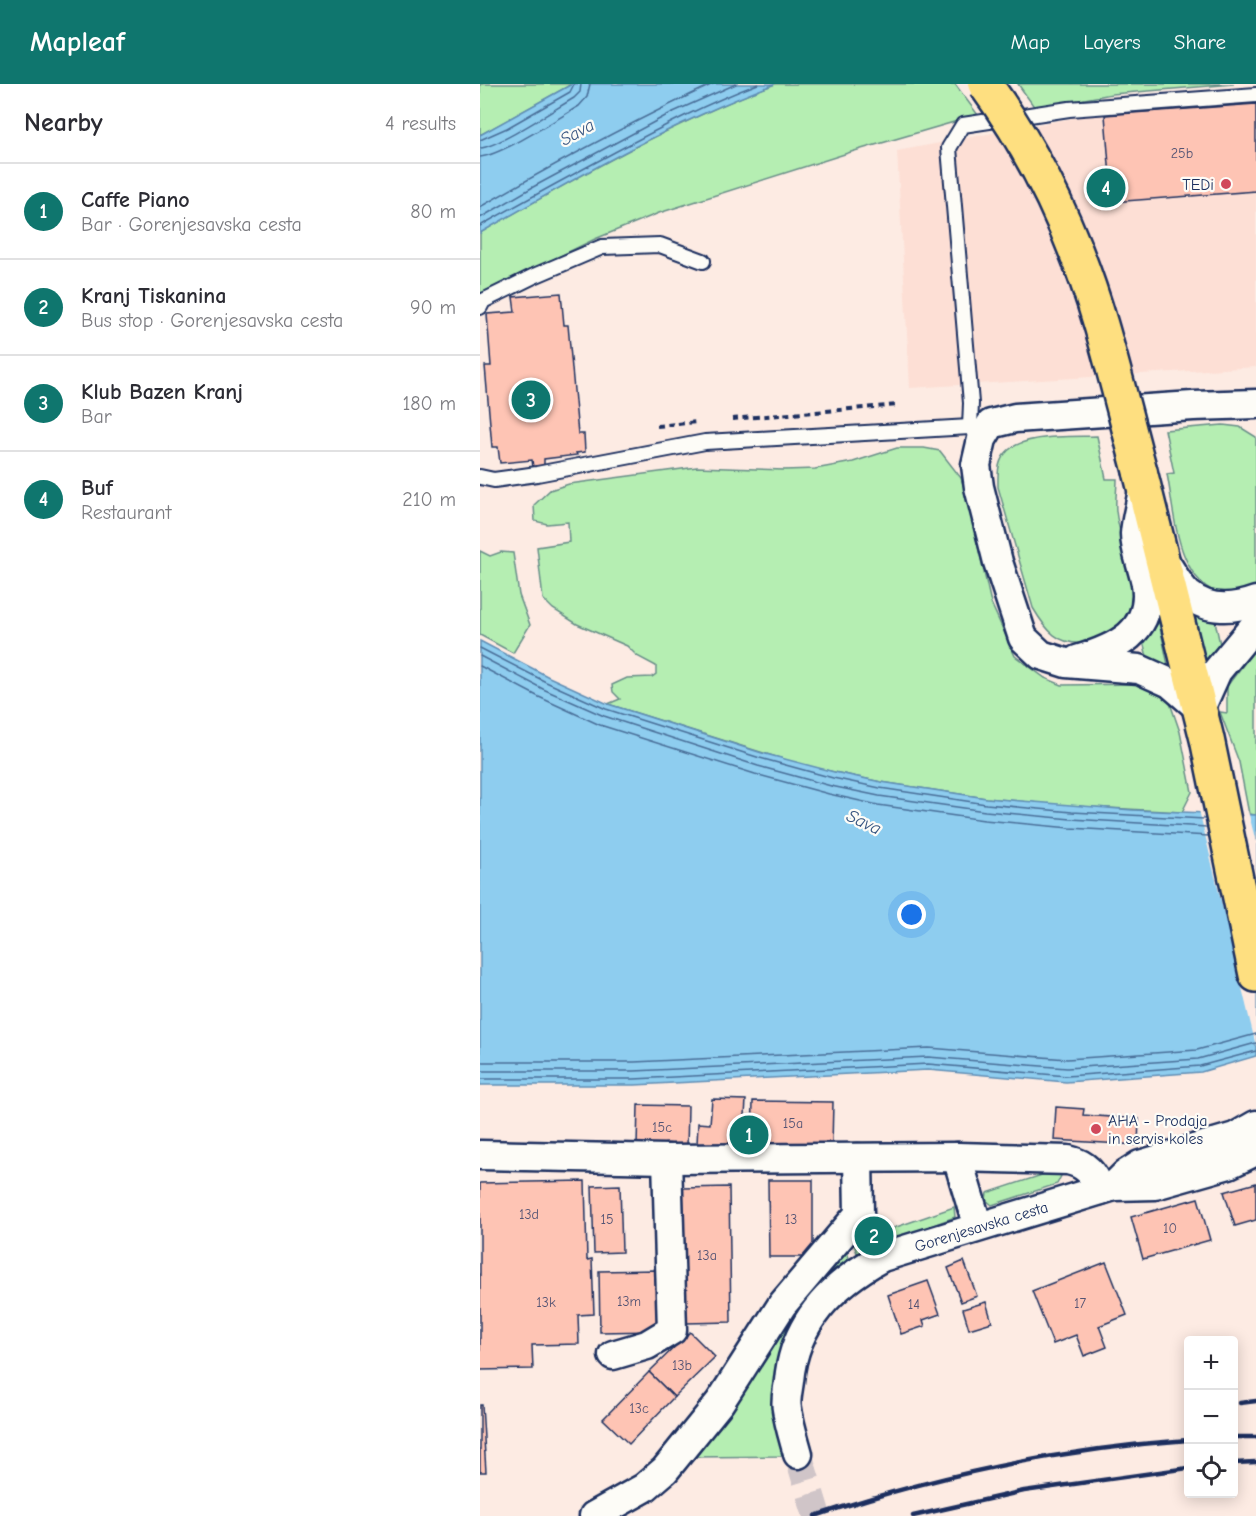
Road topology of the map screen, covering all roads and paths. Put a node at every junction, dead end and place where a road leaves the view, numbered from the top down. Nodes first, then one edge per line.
1 (985, 84) edge
2 (1256, 95) edge
3 (703, 261) dead end
4 (480, 307) edge
5 (1256, 404) edge
6 (898, 405) dead end
7 (726, 420) dead end
8 (703, 422) dead end
9 (657, 426) dead end
10 (976, 433) junction
11 (480, 477) edge
12 (1141, 480) junction
13 (1160, 555) junction
14 (1256, 601) edge
15 (1256, 624) edge
16 (1066, 663) junction
17 (1204, 724) junction
18 (1256, 971) edge
19 (1249, 1138) edge
20 (480, 1155) edge
21 (957, 1157) junction
22 (858, 1158) junction
23 (667, 1159) junction
24 (1107, 1188) junction
25 (978, 1227) junction
26 (613, 1355) dead end
27 (798, 1454) tunnel mouth
28 (594, 1516) edge

1 - 12 main road, bridge
2 - 10 lane
3 - 4 lane
5 - 10 street
6 - 7 path
8 - 9 path
10 - 11 lane
10 - 16 street
12 - 13 main road
12 - 16 street
13 - 14 street
13 - 17 main road
15 - 17 street
16 - 17 street
17 - 18 main road
19 - 24 street, Gorenjesavska cesta
20 - 23 street
21 - 22 street
21 - 24 street
21 - 25 street
22 - 23 street
22 - 28 street
23 - 26 street
24 - 25 street, Gorenjesavska cesta
25 - 27 street, Gorenjesavska cesta

